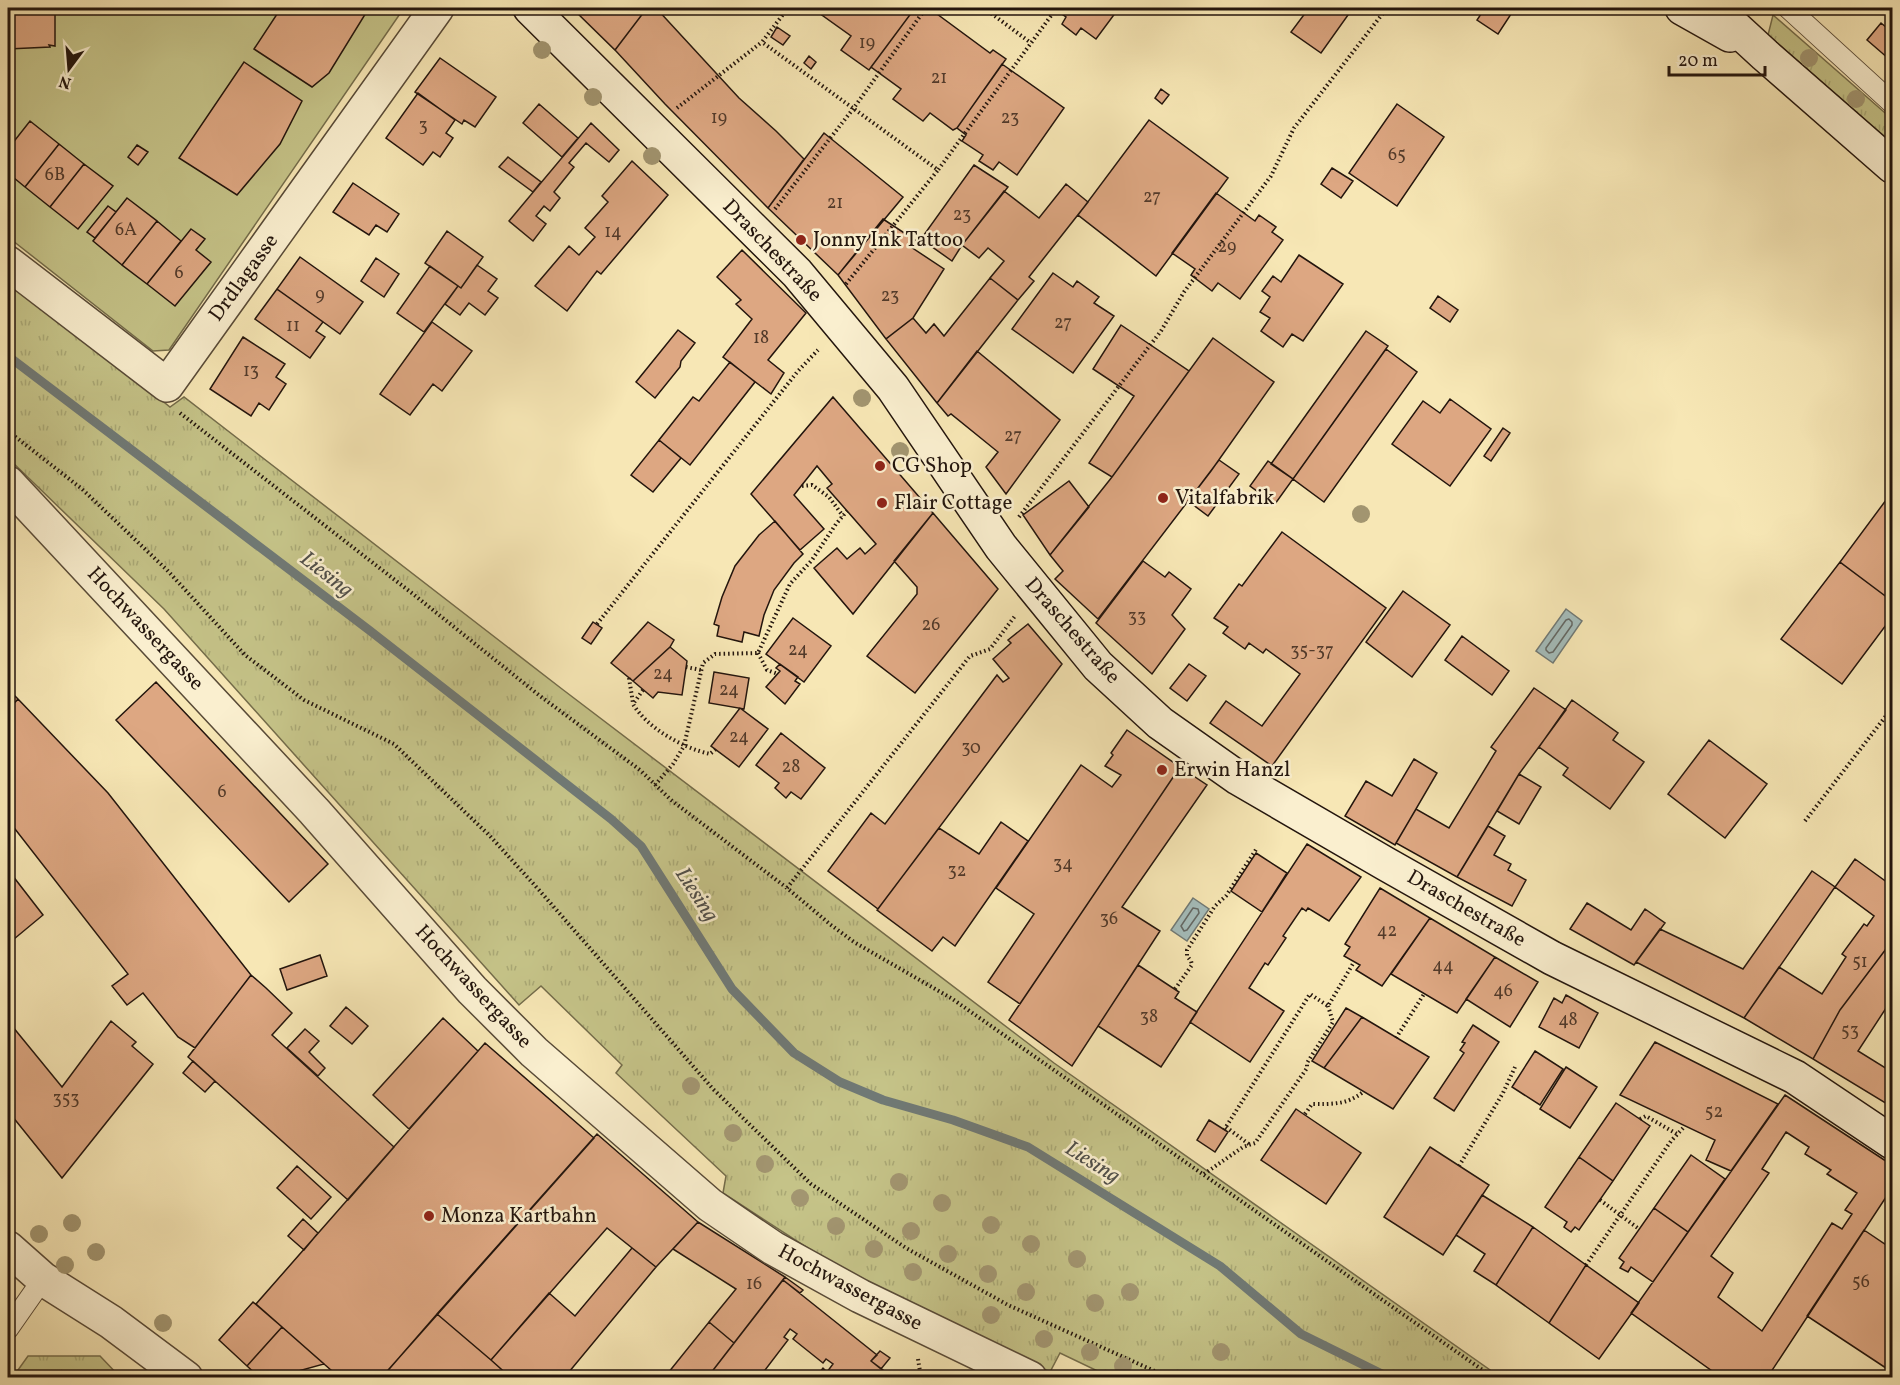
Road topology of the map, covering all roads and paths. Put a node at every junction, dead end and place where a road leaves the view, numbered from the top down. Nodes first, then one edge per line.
1 (437, 8) edge
2 (530, 8) edge
3 (788, 8) edge
4 (926, 8) edge
5 (984, 8) edge
6 (1387, 8) edge
7 (1682, 8) edge
8 (1714, 8) edge
9 (1788, 8) edge
10 (1056, 9) dead end
11 (762, 42) junction
12 (1031, 44) junction
13 (1765, 55) junction
14 (1893, 103) edge
15 (853, 108) junction
16 (674, 111) dead end
17 (1893, 166) edge
18 (938, 170) junction
19 (775, 210) dead end
20 (8, 263) edge
21 (839, 292) dead end
22 (840, 325) junction
23 (167, 385) junction
24 (8, 431) edge
25 (8, 483) edge
26 (801, 486) dead end
27 (847, 511) dead end
28 (843, 516) junction
29 (1015, 522) dead end
30 (1035, 590) junction
31 (597, 624) dead end
32 (758, 653) junction
33 (686, 667) dead end
34 (701, 670) junction
35 (778, 674) dead end
36 (629, 678) dead end
37 (643, 690) dead end
38 (633, 704) junction
39 (1893, 708) edge
40 (684, 746) junction
41 (716, 750) dead end
42 (655, 785) junction
43 (1805, 822) dead end
44 (1257, 848) dead end
45 (787, 888) junction
46 (1235, 894) dead end
47 (1226, 896) junction
48 (1354, 962) dead end
49 (1175, 989) dead end
50 (1424, 994) dead end
51 (1328, 1006) junction
52 (1396, 1038) dead end
53 (1515, 1067) dead end
54 (1363, 1092) dead end
55 (1305, 1114) dead end
56 (1640, 1119) dead end
57 (1685, 1126) dead end
58 (1677, 1134) junction
59 (1893, 1142) edge
60 (1250, 1145) junction
61 (1459, 1166) dead end
62 (1204, 1174) junction
63 (1600, 1200) dead end
64 (1620, 1214) junction
65 (1639, 1228) dead end
66 (8, 1248) edge
67 (1586, 1265) dead end
68 (43, 1279) junction
69 (8, 1329) edge
70 (186, 1377) edge
71 (1030, 1377) edge
72 (1170, 1377) edge
73 (1494, 1377) edge

1 - 23 street, Drdlagasse
2 - 22 street, Draschestraße
3 - 11 path
4 - 15 path
5 - 12 path
6 - 29 path
7 - 13 street
8 - 13 street
9 - 14 lane
10 - 12 path
11 - 15 path
11 - 16 path
12 - 18 path
13 - 17 street
15 - 18 path
15 - 19 path
18 - 21 path
20 - 23 street
22 - 30 street, Draschestraße
22 - 31 path
23 - 42 path
24 - 72 path
25 - 71 street, Hochwassergasse
26 - 28 path
27 - 28 path
28 - 32 path
30 - 45 path
30 - 59 street, Draschestraße
32 - 34 path
32 - 35 path
33 - 34 path
34 - 40 path
36 - 38 path
37 - 38 path
38 - 40 path
39 - 43 path
40 - 41 path
40 - 42 path
42 - 45 path
44 - 47 path
45 - 62 path
46 - 47 path
47 - 49 path
48 - 51 path
50 - 52 path
51 - 60 path
51 - 60 path
53 - 61 path
54 - 55 path
56 - 58 path
57 - 58 path
58 - 64 path
60 - 62 path
62 - 73 path
63 - 64 path
64 - 65 path
64 - 67 path
66 - 68 street
68 - 69 lane
68 - 70 street

